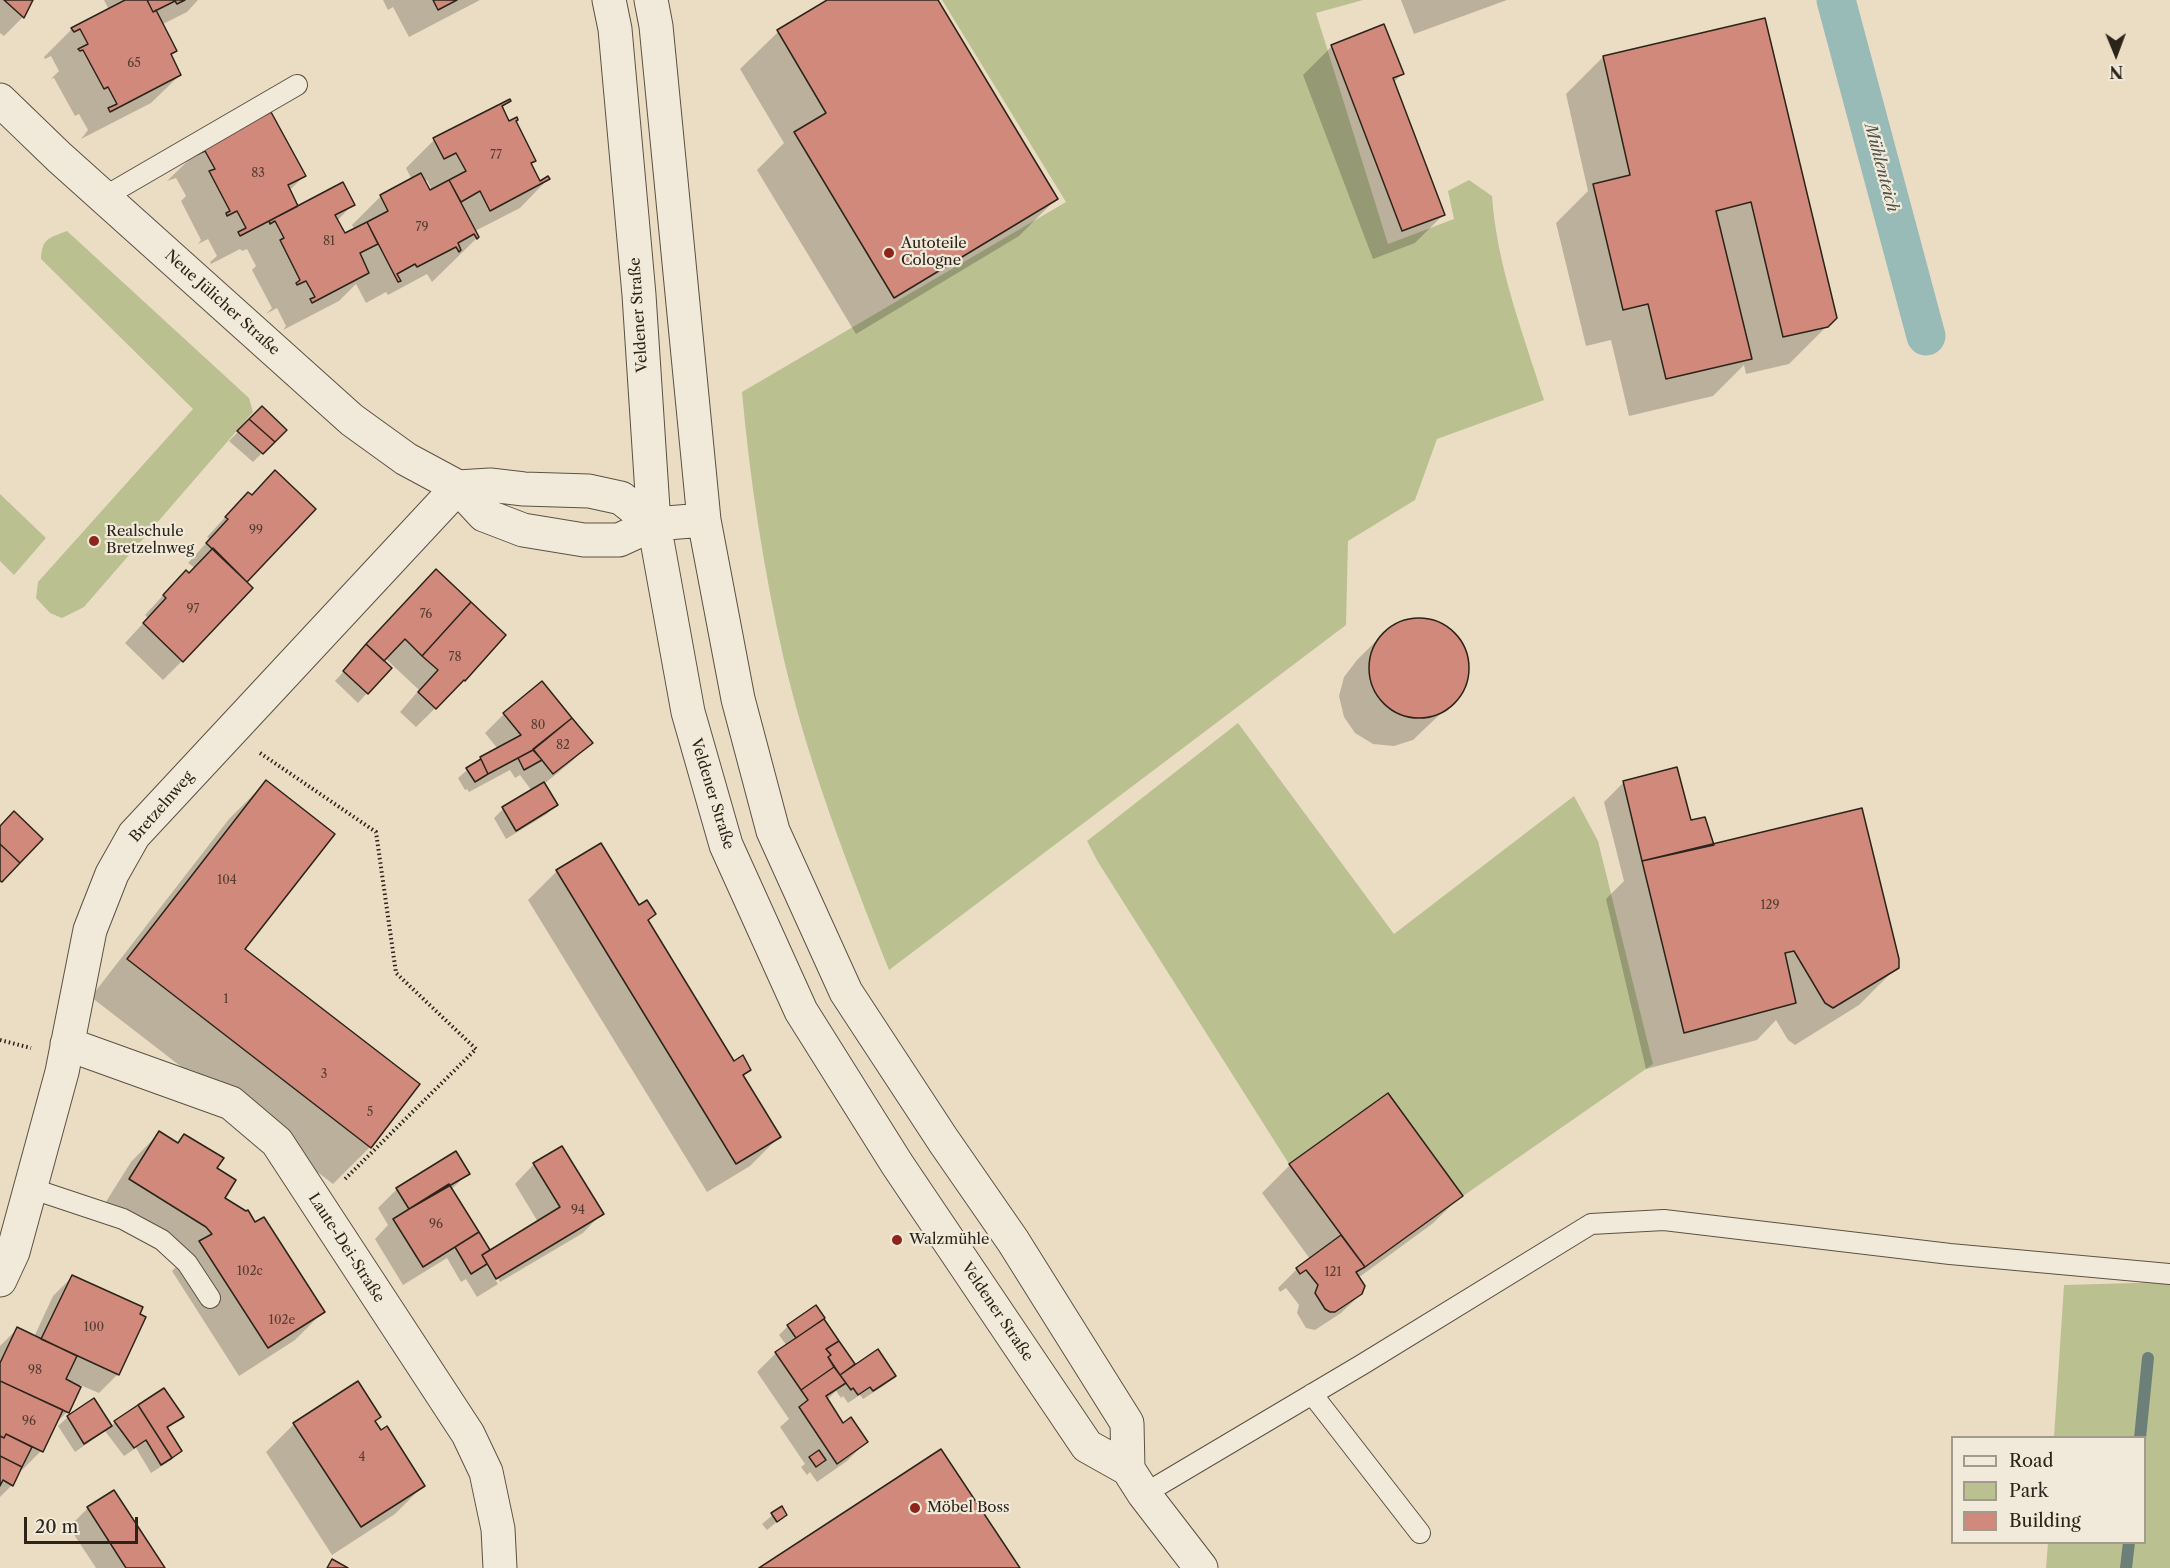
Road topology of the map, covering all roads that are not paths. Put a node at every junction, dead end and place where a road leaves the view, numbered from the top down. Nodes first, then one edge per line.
1 (609, 0) edge
2 (651, 0) edge
3 (297, 85) dead end
4 (0, 100) edge
5 (104, 197) junction
6 (458, 487) junction
7 (704, 520) junction
8 (654, 524) junction
9 (67, 1044) junction
10 (30, 1188) junction
11 (2170, 1274) edge
12 (0, 1281) edge
13 (210, 1298) dead end
14 (1312, 1394) junction
15 (1136, 1482) junction
16 (1420, 1533) dead end
17 (500, 1568) edge
18 (1201, 1568) edge

1 - 8 street, Veldener Straße
2 - 7 street
3 - 5 lane
4 - 5 street, Neue Jülicher Straße
5 - 6 street, Neue Jülicher Straße
6 - 8 street
6 - 8 street, Neue Jülicher Straße
6 - 9 street, Bretzelnweg
7 - 8 street, Neue Jülicher Straße
7 - 15 street
8 - 15 street, Veldener Straße
9 - 10 street, Bretzelnweg
9 - 17 street, Laute-Dei-Straße
10 - 12 street, Bretzelnweg
10 - 13 lane
11 - 14 lane
14 - 15 lane
14 - 16 lane
15 - 18 street, Veldener Straße

